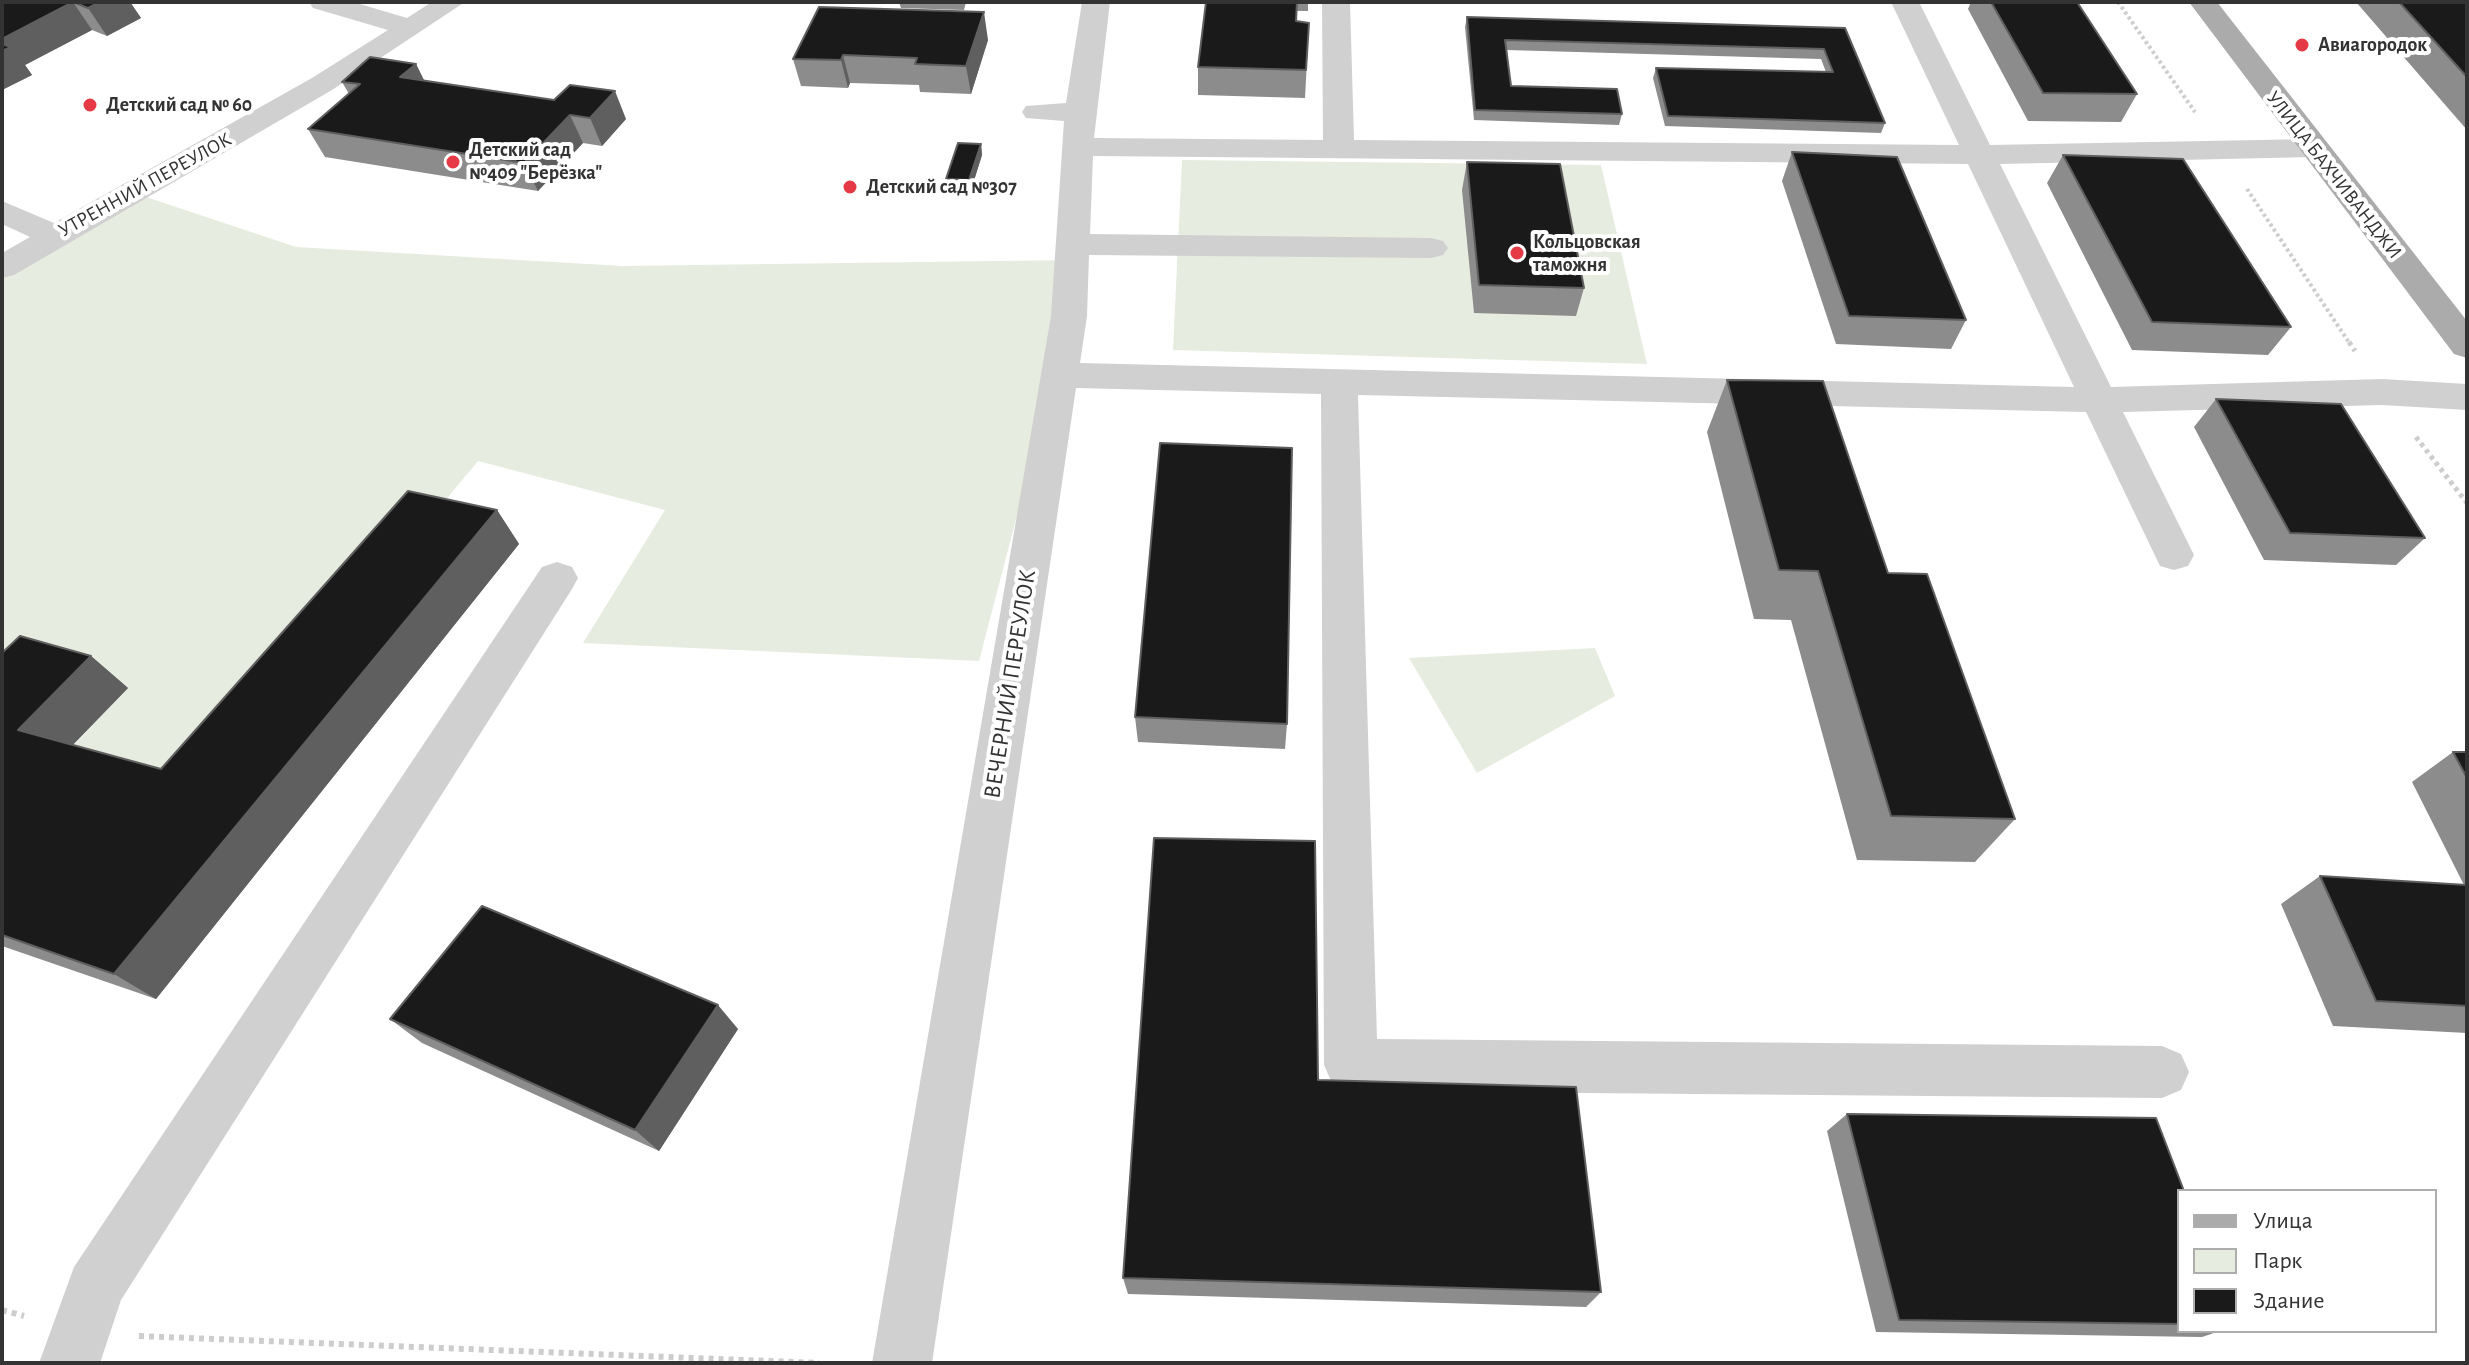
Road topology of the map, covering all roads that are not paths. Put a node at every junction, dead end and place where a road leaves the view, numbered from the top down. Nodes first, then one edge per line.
1 (323, 2) edge
2 (451, 2) edge
3 (1096, 2) edge
4 (1336, 2) edge
5 (1905, 2) edge
6 (2203, 2) edge
7 (409, 27) junction
8 (322, 84) junction
9 (1037, 112) dead end
10 (284, 123) dead end
11 (1080, 130) junction
12 (2313, 148) junction
13 (1339, 150) junction
14 (1980, 155) junction
15 (2, 211) edge
16 (54, 236) junction
17 (1073, 244) junction
18 (1431, 248) dead end
19 (2, 267) edge
20 (2467, 346) edge
21 (1060, 375) junction
22 (1339, 382) junction
23 (2467, 397) edge
24 (2101, 400) junction
25 (2174, 555) dead end
26 (557, 578) dead end
27 (2162, 1072) dead end
28 (76, 1348) edge
29 (902, 1363) edge

1 - 7 street
2 - 7 street, УТРЕННИЙ ПЕРЕУЛОК
3 - 11 street, ВЕЧЕРНИЙ ПЕРЕУЛОК
4 - 13 street
5 - 14 street
6 - 12 main road, УЛИЦА БАХЧИВАНДЖИ
7 - 8 street, УТРЕННИЙ ПЕРЕУЛОК
8 - 10 street
8 - 16 street, УТРЕННИЙ ПЕРЕУЛОК
9 - 11 street
11 - 13 street
11 - 17 street, ВЕЧЕРНИЙ ПЕРЕУЛОК
12 - 14 street
12 - 20 main road, УЛИЦА БАХЧИВАНДЖИ
13 - 14 street
14 - 24 street
15 - 16 street
16 - 19 street, УТРЕННИЙ ПЕРЕУЛОК
17 - 18 street
17 - 21 street, ВЕЧЕРНИЙ ПЕРЕУЛОК
21 - 22 street
21 - 29 street, ВЕЧЕРНИЙ ПЕРЕУЛОК
22 - 24 street
22 - 27 street
23 - 24 street
24 - 25 street
26 - 28 street

